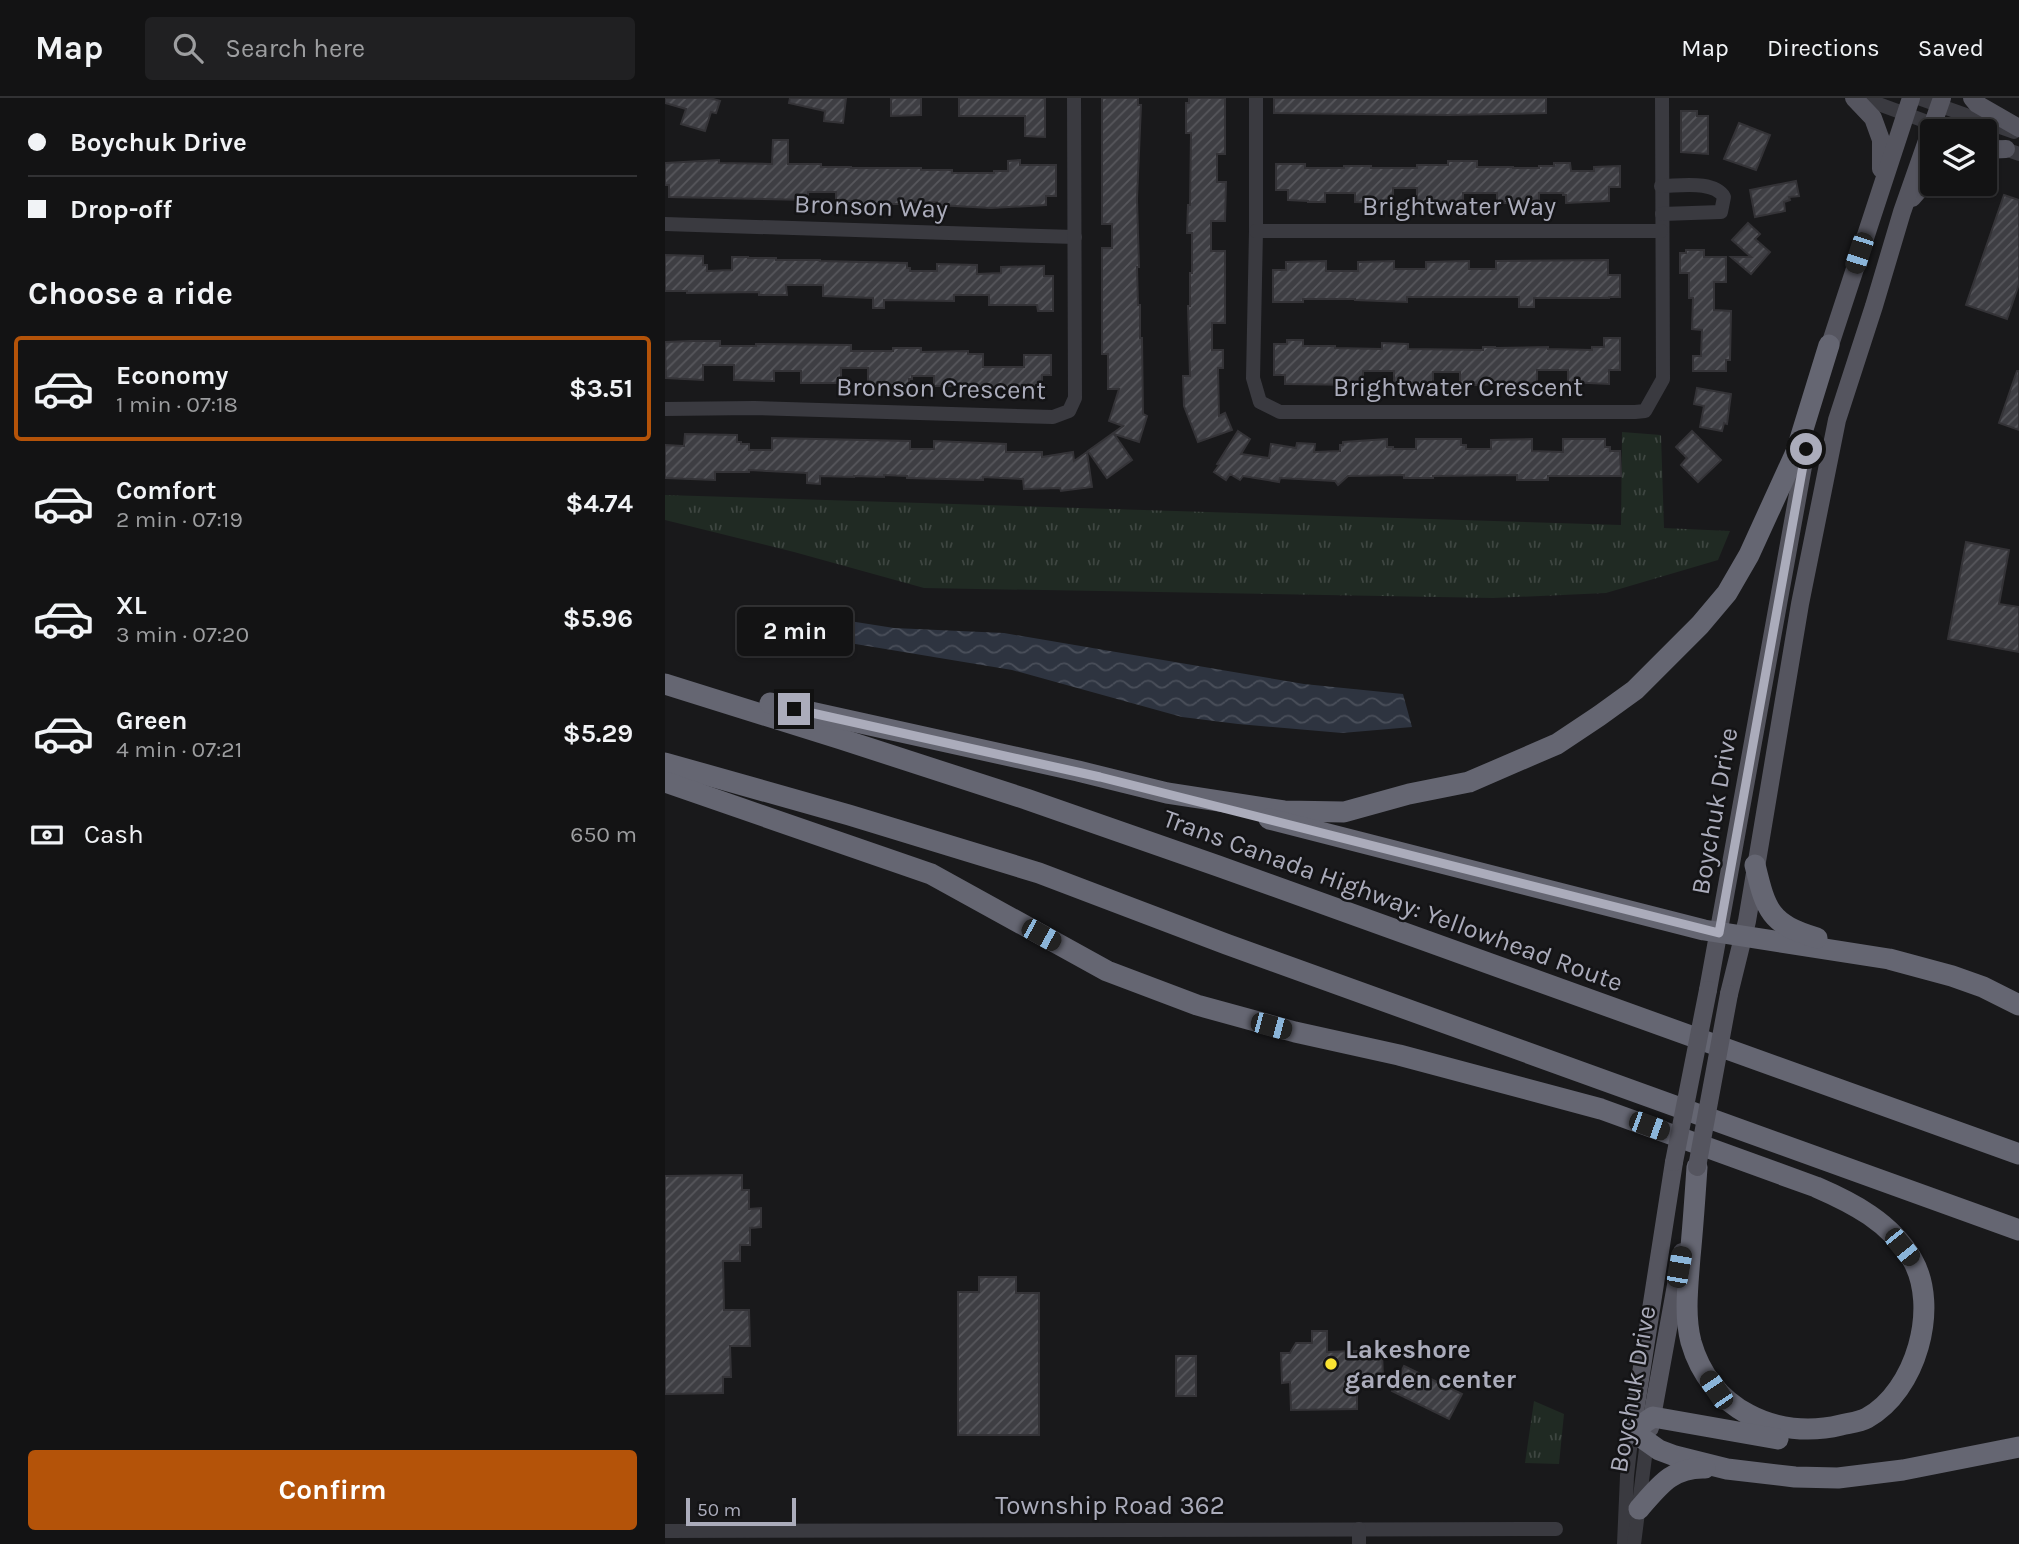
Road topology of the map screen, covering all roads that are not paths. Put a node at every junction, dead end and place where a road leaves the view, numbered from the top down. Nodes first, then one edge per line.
1 (1074, 98) edge
2 (1256, 98) edge
3 (1662, 98) edge
4 (1854, 98) edge
5 (1861, 98) edge
6 (1918, 98) edge
7 (1972, 98) edge
8 (1941, 102) edge
9 (1908, 105) edge
10 (1926, 119) edge
11 (1935, 119) edge
12 (2019, 128) edge
13 (2019, 133) edge
14 (1920, 161) edge
15 (1661, 186) junction
16 (1920, 190) edge
17 (1874, 207) junction
18 (1902, 212) junction
19 (1662, 214) junction
20 (665, 223) edge
21 (1256, 231) junction
22 (1661, 231) junction
23 (1075, 237) junction
24 (1829, 345) junction
25 (665, 409) edge
26 (665, 682) edge
27 (665, 763) edge
28 (665, 782) edge
29 (1167, 793) junction
30 (1755, 865) junction
31 (1719, 933) junction
32 (1743, 936) junction
33 (1889, 959) junction
34 (2019, 1006) edge
35 (2019, 1154) edge
36 (1697, 1167) junction
37 (2019, 1230) edge
38 (1653, 1417) junction
39 (1866, 1419) junction
40 (1640, 1436) junction
41 (2019, 1447) edge
42 (1727, 1469) junction
43 (1639, 1509) junction
44 (1556, 1529) dead end
45 (665, 1531) edge
46 (937, 1537) edge
47 (1359, 1537) edge
48 (1623, 1544) edge
49 (1634, 1544) edge

1 - 23 street, Bronson Crescent
2 - 21 street, Brightwater Crescent
3 - 15 street, Brightwater Crescent
4 - 17 main road
5 - 9 street
6 - 8 street
7 - 12 main road
8 - 11 main road, Boychuk Drive
8 - 13 street
9 - 10 street
9 - 17 main road, Boychuk Drive
14 - 18 main road, Boychuk Drive
15 - 19 street, Brightwater Crescent
15 - 19 street
16 - 18 main road
17 - 24 main road, Boychuk Drive
18 - 30 main road, Boychuk Drive
19 - 22 street, Brightwater Crescent
20 - 23 street, Bronson Way
21 - 22 street, Brightwater Way
21 - 22 street, Brightwater Crescent
23 - 25 street, Bronson Crescent
24 - 29 highway
24 - 31 main road, Boychuk Drive
26 - 29 highway
26 - 35 highway, Trans Canada Highway: Yellowhead Route
27 - 37 highway
28 - 39 highway
29 - 31 highway
30 - 32 main road, Boychuk Drive
30 - 33 highway
31 - 32 highway
31 - 40 main road, Boychuk Drive, bridge
32 - 33 highway
32 - 36 main road, Boychuk Drive, bridge
33 - 34 highway
36 - 38 main road, Boychuk Drive
36 - 39 highway
38 - 39 highway
38 - 40 highway
40 - 42 highway
40 - 43 street, Boychuk Drive
40 - 48 street, Boychuk Drive
41 - 42 highway
42 - 43 highway
43 - 49 street, Boychuk Drive
44 - 47 street, Township Road 362
45 - 46 street, Township Road 362
46 - 47 street, Township Road 362

